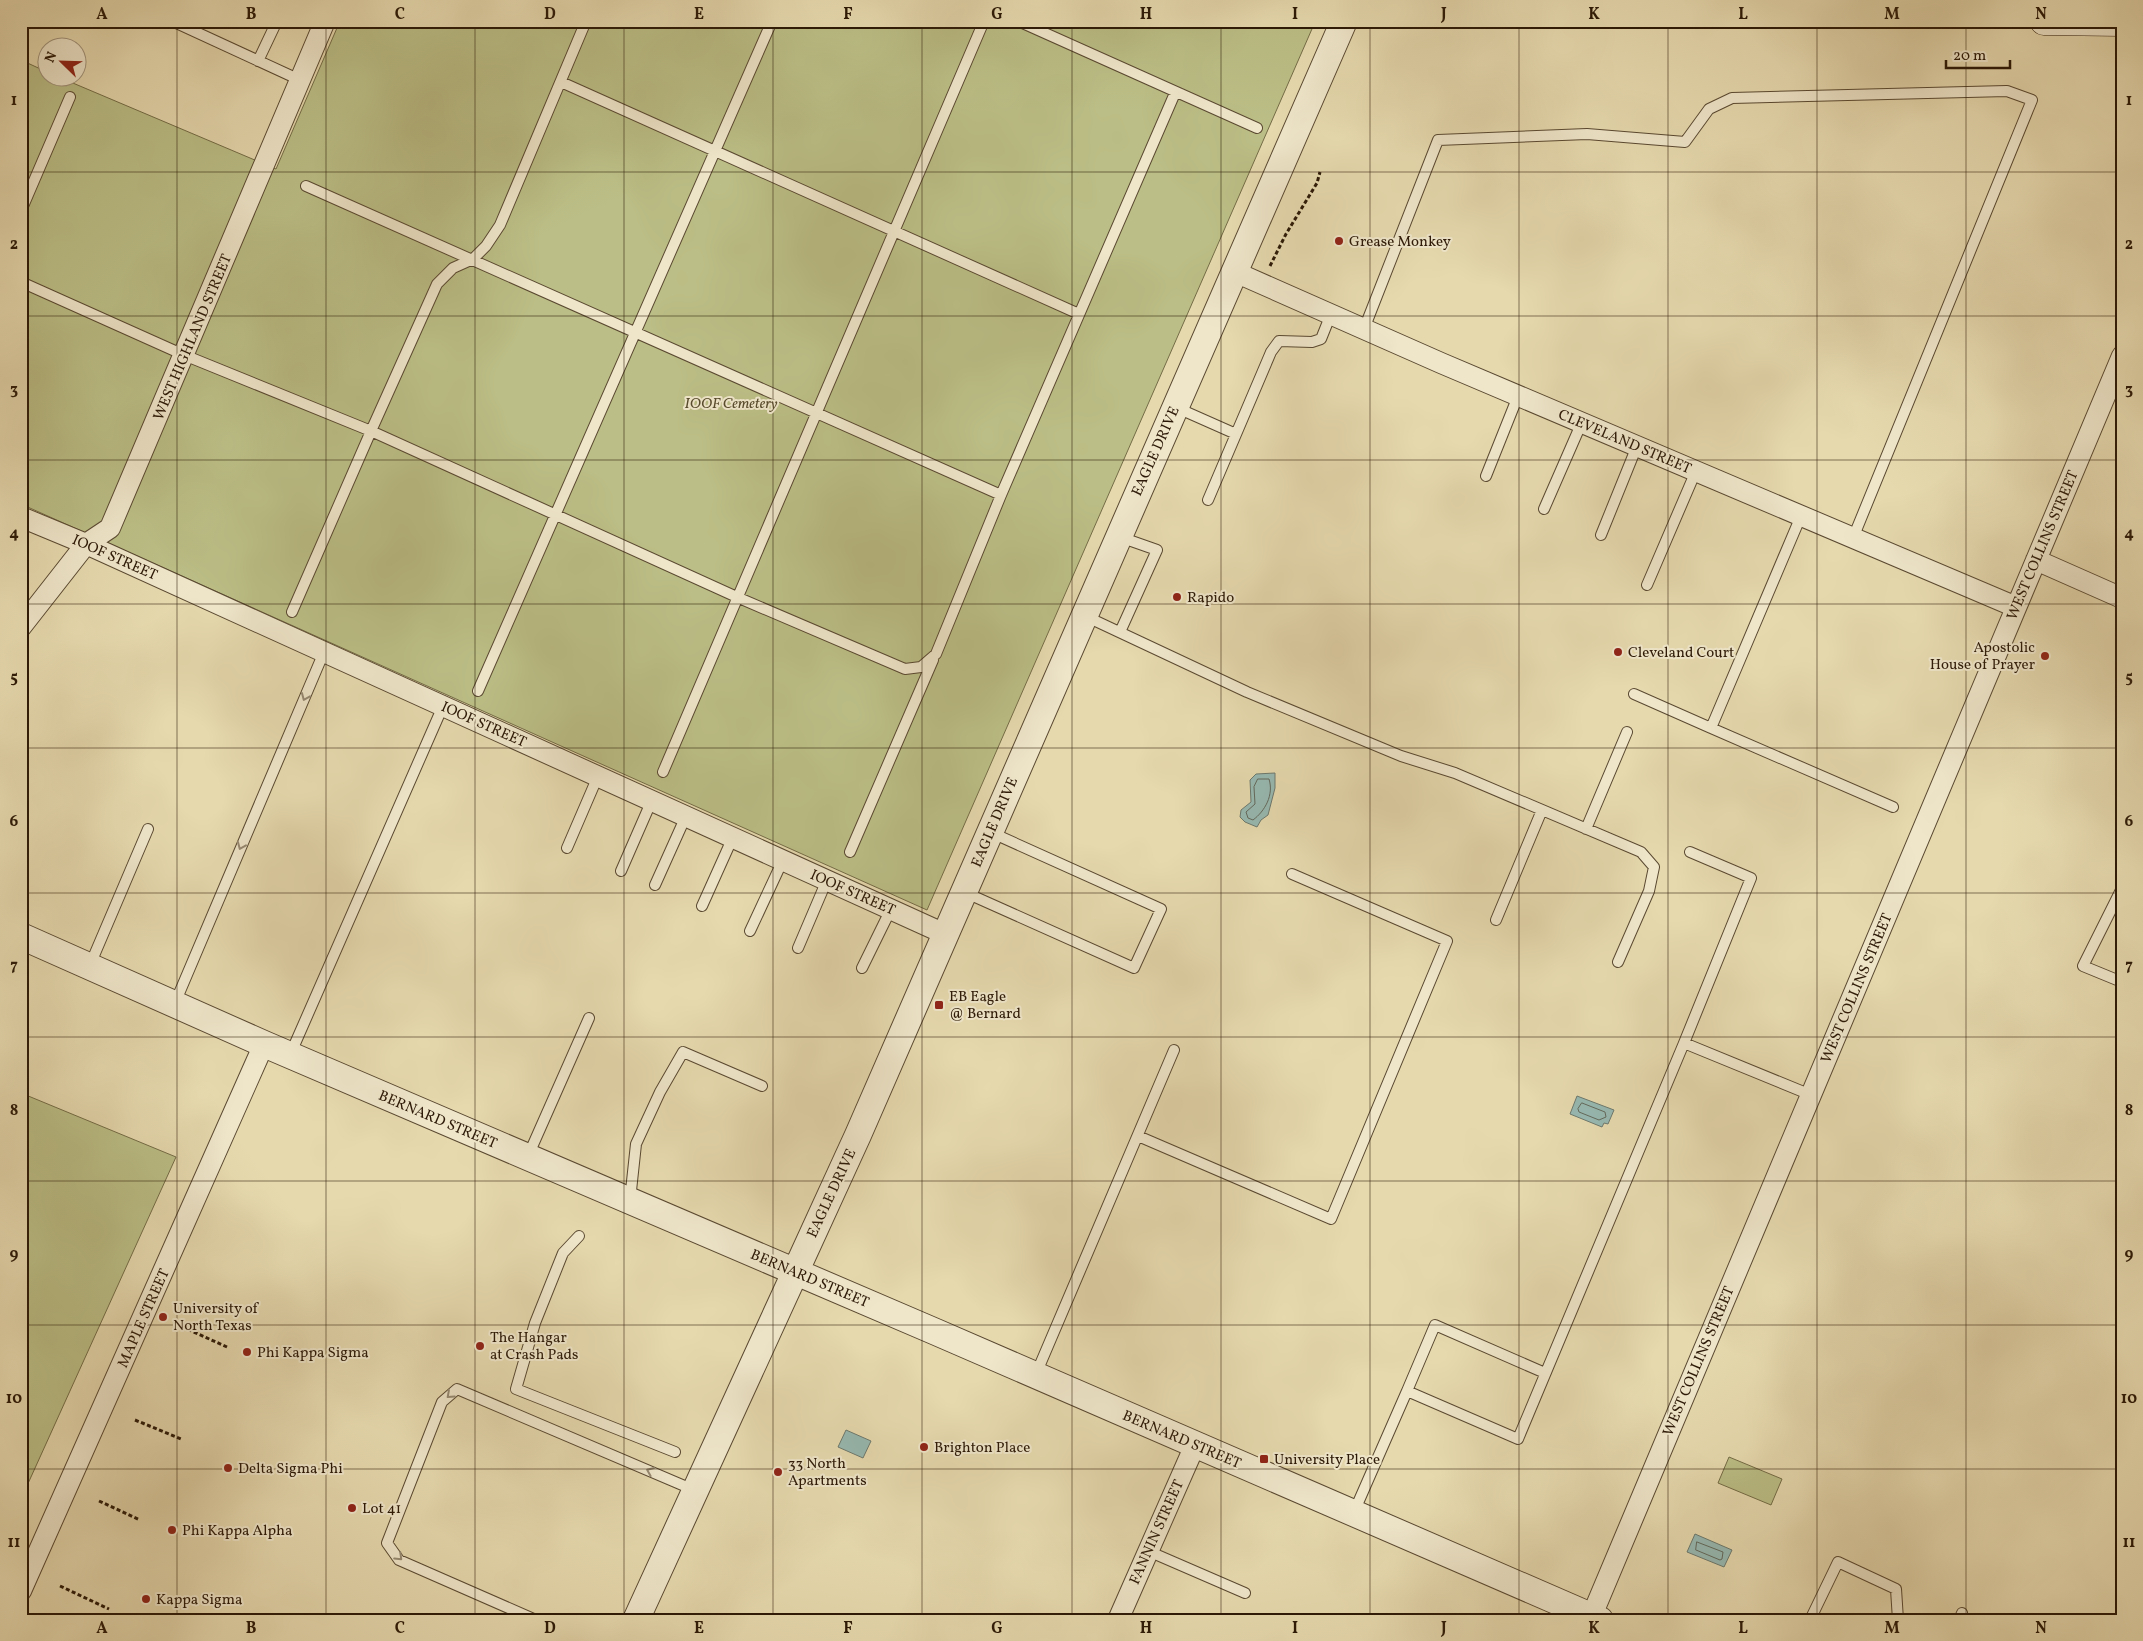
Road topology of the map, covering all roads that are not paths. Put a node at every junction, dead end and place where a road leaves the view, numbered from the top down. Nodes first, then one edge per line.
1 (172, 21) edge
2 (277, 21) edge
3 (324, 21) edge
4 (586, 21) edge
5 (772, 21) edge
6 (984, 21) edge
7 (1018, 21) edge
8 (1344, 21) edge
9 (2044, 21) edge
10 (2122, 22) edge
11 (258, 61) junction
12 (300, 80) junction
13 (561, 82) junction
14 (1175, 93) junction
15 (70, 97) dead end
16 (1256, 128) dead end
17 (715, 151) junction
18 (306, 186) dead end
19 (21, 211) edge
20 (894, 231) junction
21 (473, 259) junction
22 (1235, 272) junction
23 (21, 282) edge
24 (1079, 314) junction
25 (1331, 314) junction
26 (1364, 329) junction
27 (635, 332) junction
28 (184, 355) junction
29 (2122, 356) edge
30 (1518, 396) junction
31 (1174, 407) junction
32 (817, 413) junction
33 (1582, 422) junction
34 (371, 431) junction
35 (1236, 434) junction
36 (1637, 446) junction
37 (1696, 471) junction
38 (1486, 476) dead end
39 (1001, 495) junction
40 (1208, 500) dead end
41 (1544, 509) dead end
42 (556, 514) junction
43 (1801, 516) junction
44 (21, 517) edge
45 (1601, 535) dead end
46 (1118, 537) junction
47 (1853, 538) junction
48 (86, 544) junction
49 (2036, 560) junction
50 (1647, 585) dead end
51 (739, 598) junction
52 (2122, 598) edge
53 (2016, 607) junction
54 (292, 612) dead end
55 (1084, 615) junction
56 (21, 627) edge
57 (1120, 632) junction
58 (324, 652) junction
59 (933, 659) junction
60 (478, 691) dead end
61 (1634, 694) dead end
62 (443, 706) junction
63 (1711, 728) junction
64 (1626, 732) dead end
65 (663, 772) dead end
66 (598, 776) junction
67 (652, 800) junction
68 (1893, 807) dead end
69 (1542, 810) junction
70 (686, 816) junction
71 (148, 829) dead end
72 (1586, 829) junction
73 (989, 832) junction
74 (733, 837) junction
75 (567, 848) dead end
76 (850, 852) dead end
77 (1690, 852) dead end
78 (783, 860) junction
79 (621, 871) dead end
80 (1292, 874) dead end
81 (827, 880) junction
82 (655, 885) dead end
83 (2122, 888) edge
84 (963, 892) junction
85 (702, 906) dead end
86 (891, 909) junction
87 (1496, 920) dead end
88 (750, 931) dead end
89 (945, 934) junction
90 (21, 936) edge
91 (798, 948) dead end
92 (1618, 962) dead end
93 (89, 966) junction
94 (862, 968) dead end
95 (2122, 982) edge
96 (174, 1004) junction
97 (589, 1018) dead end
98 (1684, 1043) junction
99 (264, 1044) junction
100 (1174, 1050) dead end
101 (290, 1055) junction
102 (762, 1086) dead end
103 (1811, 1094) junction
104 (1138, 1136) junction
105 (528, 1157) junction
106 (630, 1201) junction
107 (579, 1236) dead end
108 (795, 1272) junction
109 (1546, 1373) junction
110 (1035, 1375) junction
111 (1406, 1391) junction
112 (1195, 1445) junction
113 (675, 1452) dead end
114 (695, 1490) junction
115 (1354, 1512) junction
116 (1148, 1552) junction
117 (21, 1591) edge
118 (1245, 1593) dead end
119 (1594, 1619) edge
120 (536, 1620) edge
121 (636, 1620) edge
122 (1118, 1620) edge
123 (1810, 1620) edge
124 (1898, 1620) edge

1 - 11 lane
2 - 11 lane
3 - 12 street, WEST HIGHLAND STREET
4 - 13 lane
5 - 17 lane
6 - 20 lane
7 - 14 lane
8 - 22 street, EAGLE DRIVE
9 - 10 main road
11 - 12 lane
12 - 28 street, WEST HIGHLAND STREET
13 - 17 lane
13 - 21 lane
14 - 16 lane
14 - 24 lane
15 - 19 lane
17 - 20 lane
17 - 27 lane
18 - 21 lane
20 - 24 lane
20 - 32 lane
21 - 27 lane
21 - 34 lane
22 - 25 street, CLEVELAND STREET
22 - 31 street, EAGLE DRIVE
23 - 28 lane
24 - 39 lane
25 - 26 street, CLEVELAND STREET
25 - 35 lane
26 - 30 street, CLEVELAND STREET
26 - 47 lane
27 - 32 lane
27 - 42 lane
28 - 34 lane
28 - 48 street, WEST HIGHLAND STREET
29 - 49 street, WEST COLLINS STREET
30 - 33 street, CLEVELAND STREET
30 - 38 lane
31 - 35 lane
31 - 46 street, EAGLE DRIVE
32 - 39 lane
32 - 51 lane
33 - 36 street, CLEVELAND STREET
33 - 41 lane
34 - 42 lane
34 - 54 lane
35 - 40 lane
36 - 37 street, CLEVELAND STREET
36 - 45 lane
37 - 43 street, CLEVELAND STREET
37 - 50 lane
39 - 59 lane
42 - 51 lane
42 - 60 lane
43 - 47 street, CLEVELAND STREET
43 - 63 lane
44 - 48 street, IOOF STREET
46 - 55 street, EAGLE DRIVE
46 - 57 lane
47 - 53 street, CLEVELAND STREET
48 - 56 street, WEST HIGHLAND STREET
48 - 58 street, IOOF STREET
49 - 52 street
49 - 53 street, WEST COLLINS STREET
51 - 59 lane
51 - 65 lane
53 - 103 street, WEST COLLINS STREET
55 - 57 lane
55 - 73 street, EAGLE DRIVE
57 - 69 lane
58 - 62 street, IOOF STREET
58 -> 96 lane
59 - 76 lane
61 - 63 lane
62 - 66 street, IOOF STREET
62 - 101 lane
63 - 68 lane
64 - 72 lane
66 - 67 street, IOOF STREET
66 - 75 lane
67 - 70 street, IOOF STREET
67 - 79 lane
69 - 72 lane
69 - 87 lane
70 - 74 street, IOOF STREET
70 - 82 lane
71 - 93 lane
72 - 92 lane
73 - 84 street, EAGLE DRIVE
73 - 84 lane
74 - 78 street, IOOF STREET
74 - 85 lane
77 - 98 lane
78 - 81 street, IOOF STREET
78 - 88 lane
80 - 104 lane
81 - 86 street, IOOF STREET
81 - 91 lane
83 - 95 lane
84 - 89 street, EAGLE DRIVE
86 - 89 street, IOOF STREET
86 - 94 lane
89 - 108 street, EAGLE DRIVE
90 - 93 street, BERNARD STREET
93 - 96 street, BERNARD STREET
96 - 99 street, BERNARD STREET
97 - 105 lane
98 - 103 lane
98 - 109 lane
99 - 101 street, BERNARD STREET
99 - 117 street, MAPLE STREET
100 - 104 lane
101 - 105 street, BERNARD STREET
102 - 106 lane
103 - 119 street, WEST COLLINS STREET
104 - 110 lane
105 - 106 street, BERNARD STREET
106 - 108 street, BERNARD STREET
107 - 113 lane
108 - 110 street, BERNARD STREET
108 - 114 street, EAGLE DRIVE
109 - 111 lane
109 - 111 lane
110 - 112 street, BERNARD STREET
111 - 115 lane
112 - 115 street, BERNARD STREET
112 - 116 street, FANNIN STREET
114 -> 120 lane
114 - 121 street, EAGLE DRIVE
115 - 119 street, BERNARD STREET
116 - 118 lane
116 - 122 street, FANNIN STREET
123 - 124 lane

